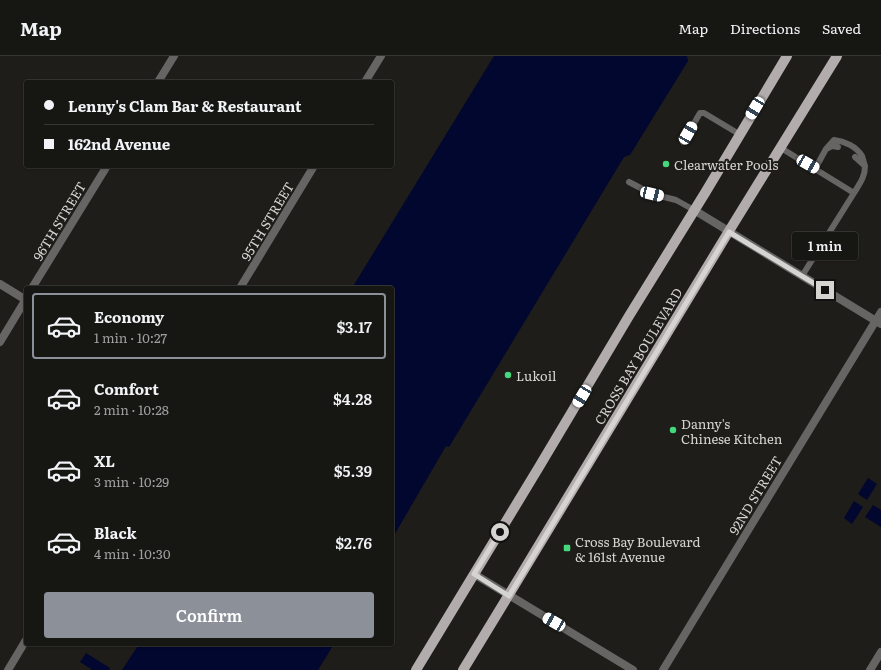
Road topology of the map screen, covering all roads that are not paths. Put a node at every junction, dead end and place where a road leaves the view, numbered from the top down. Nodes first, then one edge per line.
1 (174, 56) edge
2 (381, 56) edge
3 (787, 56) edge
4 (837, 56) edge
5 (159, 80) edge
6 (366, 80) edge
7 (739, 134) junction
8 (683, 142) dead end
9 (838, 147) dead end
10 (781, 148) junction
11 (826, 149) junction
12 (855, 157) dead end
13 (865, 166) junction
14 (106, 168) edge
15 (313, 168) edge
16 (815, 169) junction
17 (629, 182) dead end
18 (854, 193) junction
19 (694, 210) junction
20 (729, 232) junction
21 (802, 276) junction
22 (0, 284) edge
23 (33, 286) edge
24 (241, 286) edge
25 (24, 298) edge
26 (24, 302) edge
27 (881, 312) edge
28 (878, 322) edge
29 (0, 342) edge
30 (474, 574) junction
31 (509, 596) junction
32 (24, 643) edge
33 (881, 652) edge
34 (8, 670) edge
35 (416, 670) edge
36 (463, 670) edge
37 (634, 670) edge
38 (663, 670) edge
39 (870, 670) edge

1 - 5 street
2 - 6 street
3 - 7 main road
4 - 10 main road, CROSS BAY BOULEVARD
7 - 8 lane
7 - 19 main road
9 - 11 lane
10 - 16 lane
10 - 20 main road, CROSS BAY BOULEVARD
11 - 13 lane
11 - 16 lane
12 - 13 lane
13 - 18 lane
14 - 23 street, 96TH STREET
15 - 24 street, 95TH STREET
16 - 18 lane
17 - 19 lane
18 - 21 lane
19 - 20 street
19 - 30 main road
20 - 21 street
20 - 31 main road, CROSS BAY BOULEVARD
21 - 28 street
22 - 25 street
26 - 29 street
27 - 28 street, 92ND STREET
28 - 38 street, 92ND STREET
30 - 31 street
30 - 35 main road
31 - 36 main road, CROSS BAY BOULEVARD
31 - 37 street
32 - 34 street
33 - 39 street

